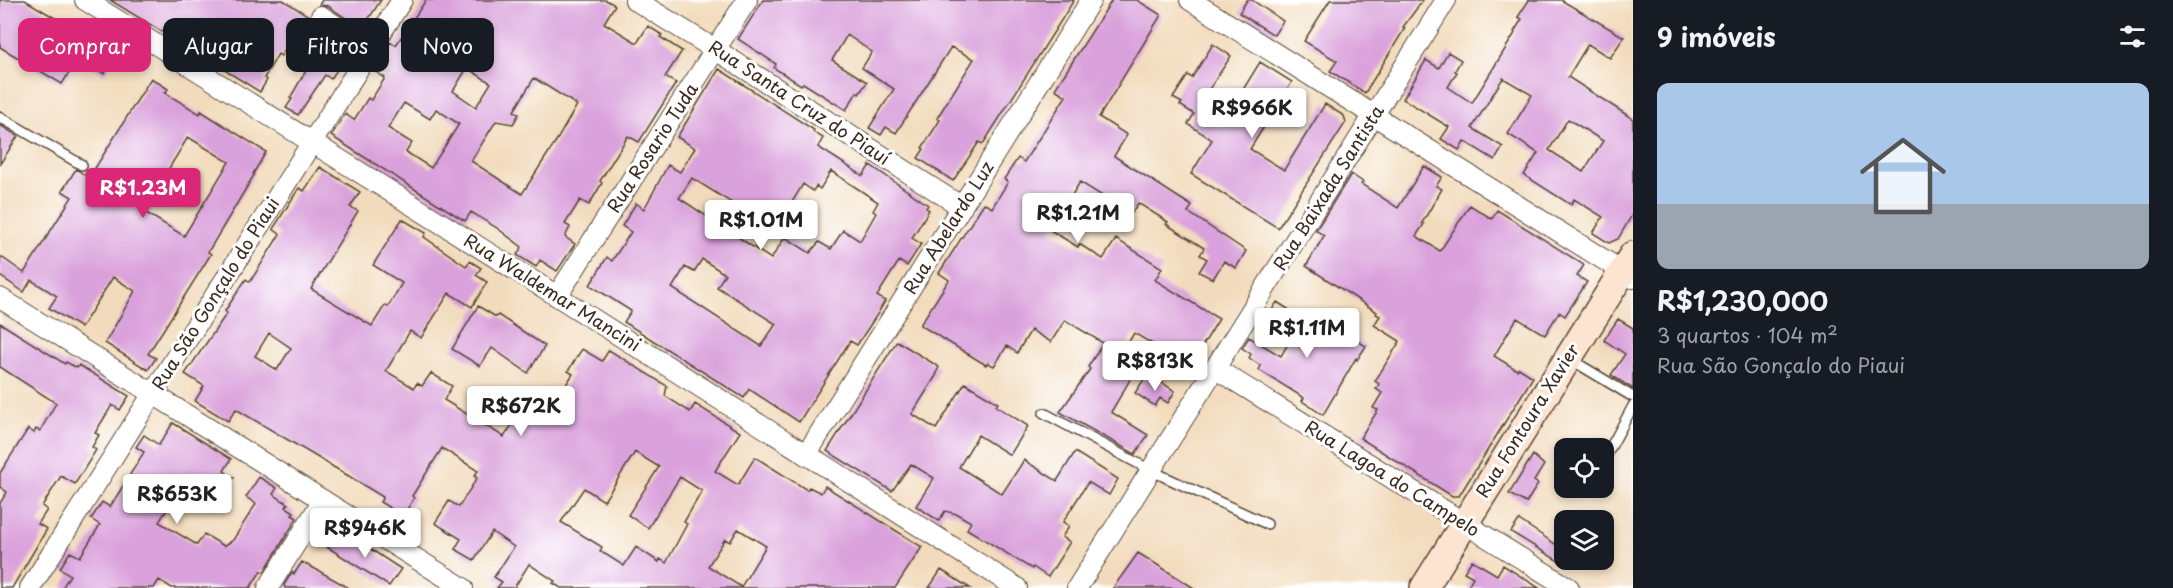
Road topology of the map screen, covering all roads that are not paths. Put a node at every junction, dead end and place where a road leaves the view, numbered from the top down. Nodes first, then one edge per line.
1 (85, 0) edge
2 (402, 0) edge
3 (636, 0) edge
4 (747, 0) edge
5 (1091, 0) edge
6 (1190, 0) edge
7 (1446, 0) edge
8 (321, 16) dead end
9 (324, 18) edge
10 (389, 21) edge
11 (716, 50) junction
12 (356, 72) edge
13 (1374, 116) junction
14 (0, 117) edge
15 (312, 142) junction
16 (82, 165) dead end
17 (962, 207) junction
18 (1630, 268) edge
19 (557, 296) junction
20 (0, 298) edge
21 (1568, 358) junction
22 (1216, 369) junction
23 (154, 394) junction
24 (1633, 397) edge
25 (1633, 406) edge
26 (1044, 413) dead end
27 (1614, 441) edge
28 (806, 455) junction
29 (1152, 471) junction
30 (323, 500) junction
31 (1268, 524) dead end
32 (1464, 524) junction
33 (30, 588) edge
34 (268, 588) edge
35 (463, 588) edge
36 (1017, 588) edge
37 (1077, 588) edge
38 (1424, 588) edge
39 (1569, 588) edge

1 - 15 street, Rua Waldemar Mancini
2 - 10 street, Rua São Gonçalo do Piaui
3 - 11 street, Rua Santa Cruz do Piauí
4 - 11 street, Rua Rosario Tuda
5 - 17 street, Rua Abelardo Luz
6 - 13 street
7 - 13 street, Rua Baixada Santista
8 - 9 street
11 - 17 street, Rua Santa Cruz do Piauí
11 - 19 street, Rua Rosario Tuda
12 - 15 street, Rua São Gonçalo do Piaui
13 - 18 street
13 - 22 street, Rua Baixada Santista
14 - 16 lane
15 - 19 street, Rua Waldemar Mancini
15 - 23 street, Rua São Gonçalo do Piaui
17 - 28 street, Rua Abelardo Luz
18 - 21 main road, Rua Fontoura Xavier
19 - 28 street, Rua Waldemar Mancini
20 - 23 street
21 - 24 lane
21 - 32 main road, Rua Fontoura Xavier
22 - 29 street, Rua Baixada Santista
22 - 32 street, Rua Lagoa do Campelo
23 - 30 street
23 - 33 street, Rua São Gonçalo do Piaui
25 - 27 lane
26 - 29 lane
28 - 36 street, Rua Waldemar Mancini
29 - 31 lane
29 - 37 street, Rua Baixada Santista
30 - 34 street
30 - 35 street
32 - 38 main road, Rua Fontoura Xavier
32 - 39 street, Rua Lagoa do Campelo

